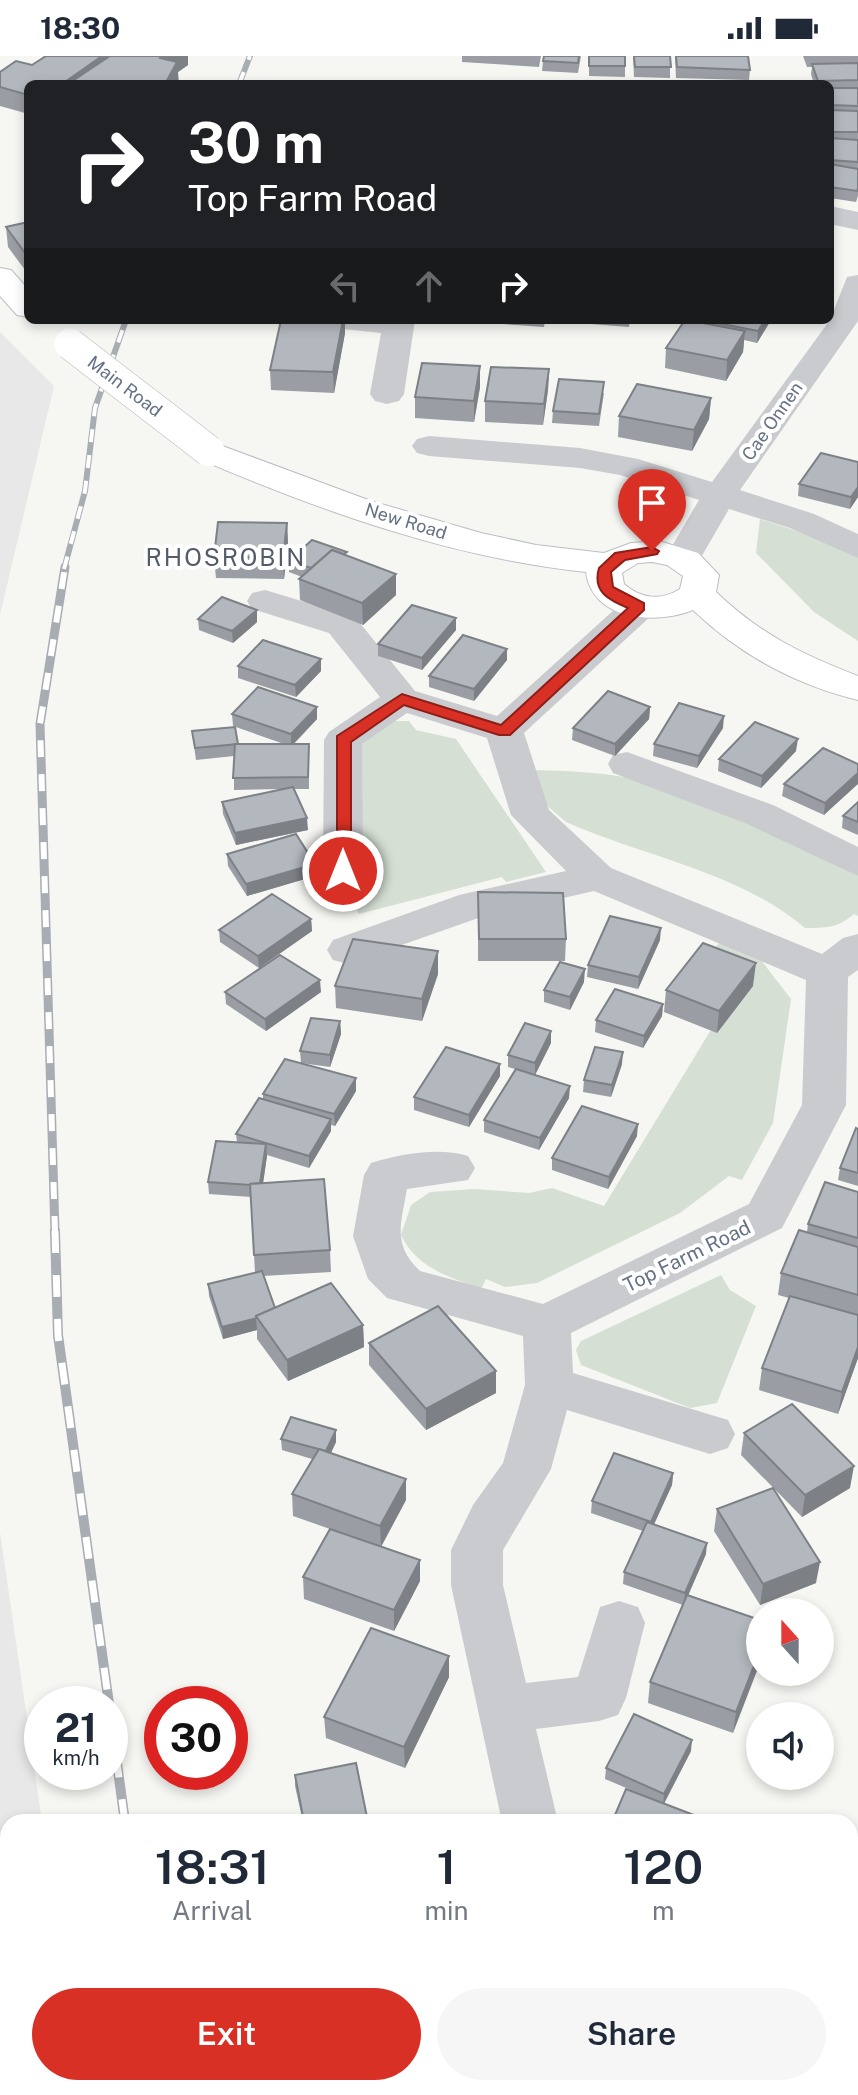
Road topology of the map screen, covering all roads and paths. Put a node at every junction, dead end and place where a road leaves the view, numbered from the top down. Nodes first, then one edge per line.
1 (834, 216) edge
2 (858, 221) edge
3 (0, 277) edge
4 (858, 284) edge
5 (24, 304) edge
6 (851, 321) edge
7 (47, 324) edge
8 (398, 324) edge
9 (387, 394) dead end
10 (429, 446) dead end
11 (209, 451) joint
12 (719, 496) junction
13 (858, 547) edge
14 (683, 558) junction
15 (610, 564) junction
16 (697, 594) junction
17 (265, 601) dead end
18 (639, 607) junction
19 (858, 689) edge
20 (402, 699) junction
21 (504, 731) junction
22 (627, 764) dead end
23 (858, 863) edge
24 (343, 871) dead end
25 (597, 877) junction
26 (348, 950) edge
27 (843, 960) edge
28 (452, 1168) dead end
29 (547, 1324) junction
30 (549, 1385) junction
31 (710, 1434) dead end
32 (619, 1623) dead end
33 (505, 1709) junction
34 (528, 1814) edge

1 - 2 street
3 - 5 main road
4 - 6 street, Cae Onnen
6 - 12 street, Cae Onnen
7 - 11 main road, Main Road, bridge
8 - 9 street
10 - 12 street
11 - 15 main road, New Road
12 - 13 street
12 - 14 street, Cae Onnen
14 - 15 main road, New Road
14 - 16 main road
15 - 18 main road
16 - 18 main road
16 - 19 main road
17 - 20 street
18 - 21 street
20 - 21 street
20 - 24 street
21 - 25 street, Top Farm Road
22 - 23 street
25 - 26 street
25 - 27 street, Top Farm Road
27 - 29 street, Top Farm Road
28 - 29 street
29 - 30 street
30 - 31 street
30 - 33 street
32 - 33 street
33 - 34 street

